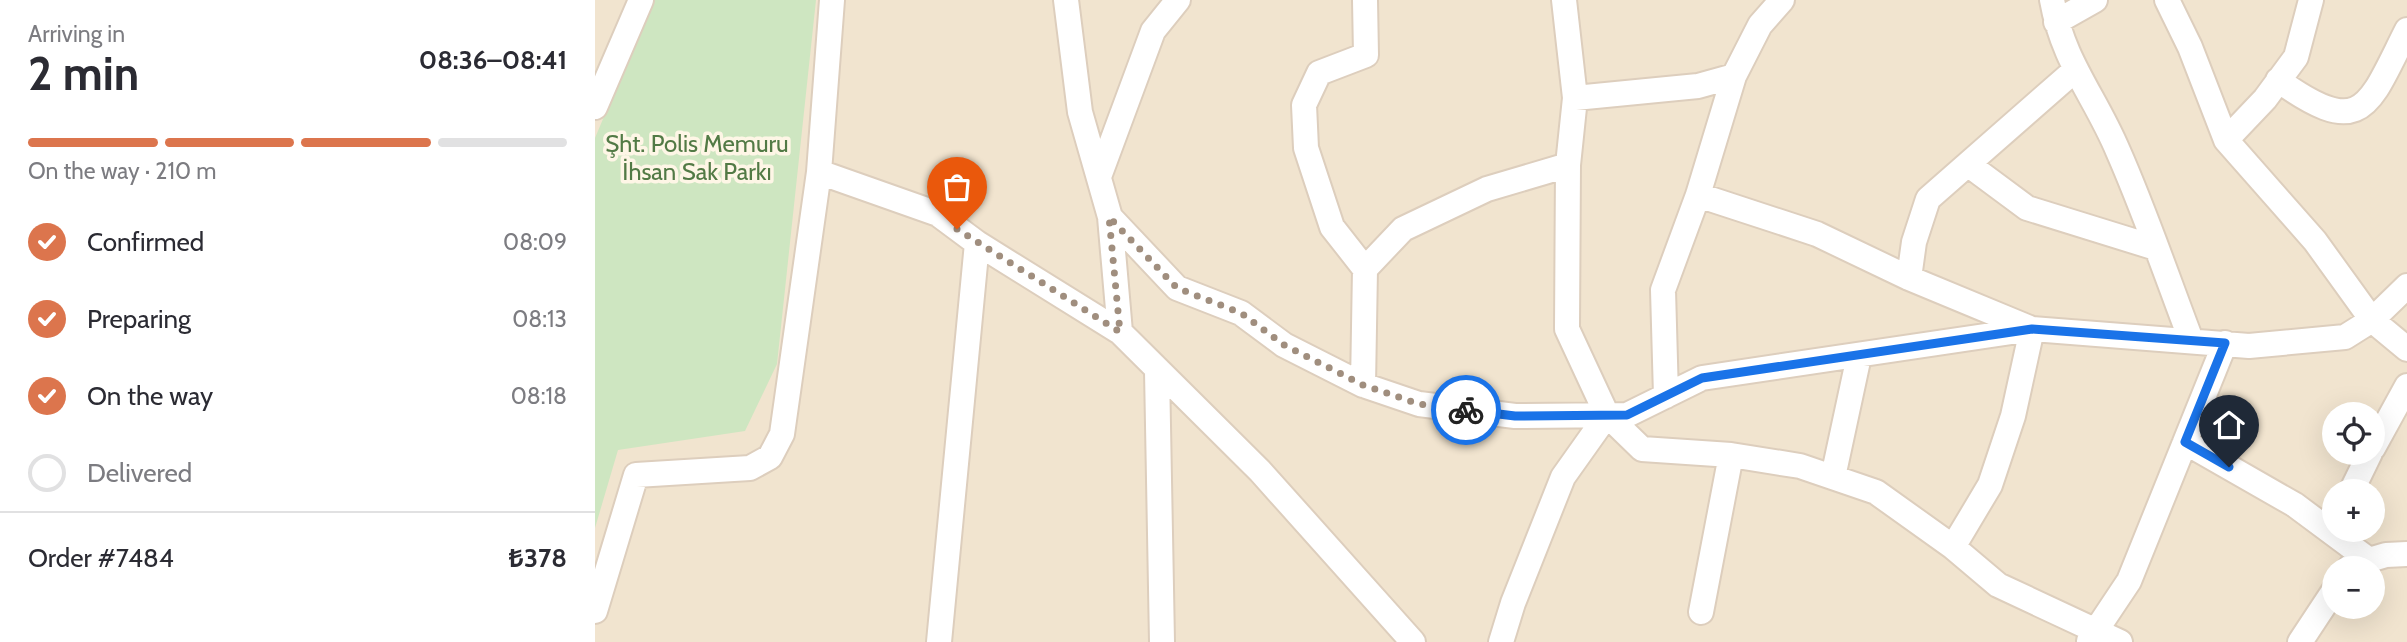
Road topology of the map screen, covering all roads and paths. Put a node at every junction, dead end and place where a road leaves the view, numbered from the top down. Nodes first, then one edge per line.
1 (641, 0) edge
2 (832, 0) edge
3 (1066, 0) edge
4 (1178, 0) edge
5 (1365, 0) edge
6 (1564, 0) edge
7 (1782, 0) edge
8 (2095, 0) edge
9 (2167, 0) edge
10 (2311, 0) edge
11 (2054, 11) edge
12 (2407, 30) edge
13 (2074, 71) junction
14 (1734, 76) junction
15 (2278, 80) junction
16 (1575, 98) junction
17 (595, 107) edge
18 (2226, 140) junction
19 (1969, 165) junction
20 (1568, 166) junction
21 (818, 172) junction
22 (1100, 174) junction
23 (1698, 195) junction
24 (1109, 217) junction
25 (977, 243) junction
26 (2156, 248) junction
27 (1364, 269) junction
28 (1909, 278) junction
29 (2407, 285) edge
30 (2372, 320) junction
31 (2032, 329) junction
32 (1120, 332) junction
33 (2191, 340) junction
34 (2225, 343) junction
35 (2407, 349) edge
36 (1859, 356) junction
37 (1157, 371) junction
38 (1363, 385) junction
39 (2407, 386) edge
40 (1666, 396) junction
41 (1607, 415) junction
42 (2385, 426) edge
43 (2185, 442) junction
44 (1731, 455) junction
45 (1833, 477) junction
46 (2322, 522) edge
47 (1953, 547) junction
48 (2407, 554) edge
49 (2385, 559) edge
50 (2322, 609) edge
51 (595, 611) edge
52 (1701, 612) dead end
53 (2093, 636) edge
54 (939, 642) edge
55 (1162, 642) edge
56 (1413, 642) edge
57 (1501, 642) edge
58 (2120, 642) edge
59 (2300, 642) edge

1 - 17 street
2 - 21 street
3 - 22 street
4 - 22 street
5 - 27 street
6 - 16 street
7 - 14 street
8 - 11 street
9 - 18 street
10 - 15 street
11 - 13 street
12 - 15 street
13 - 19 street
13 - 26 street
14 - 16 street
14 - 23 street
15 - 18 street
16 - 20 street
18 - 30 street
19 - 26 street
19 - 28 street
20 - 27 street
20 - 41 street
21 - 25 street
21 - 51 street
22 - 24 street
23 - 28 street
23 - 40 street
24 - 32 street
24 - 38 street
25 - 32 street
25 - 54 street
26 - 33 street
27 - 38 street
28 - 31 street
29 - 30 street
30 - 34 street
30 - 35 street
31 - 33 street
31 - 36 street
31 - 47 street
32 - 37 street
33 - 34 street
34 - 43 street
36 - 40 street
36 - 45 street
37 - 55 street
37 - 56 street
38 - 41 street
39 - 42 street
40 - 41 street
41 - 44 street
41 - 57 street
43 - 46 street
43 - 53 street
44 - 45 street
44 - 52 street
45 - 47 street
47 - 53 street
48 - 49 street
50 - 59 street
53 - 58 street

